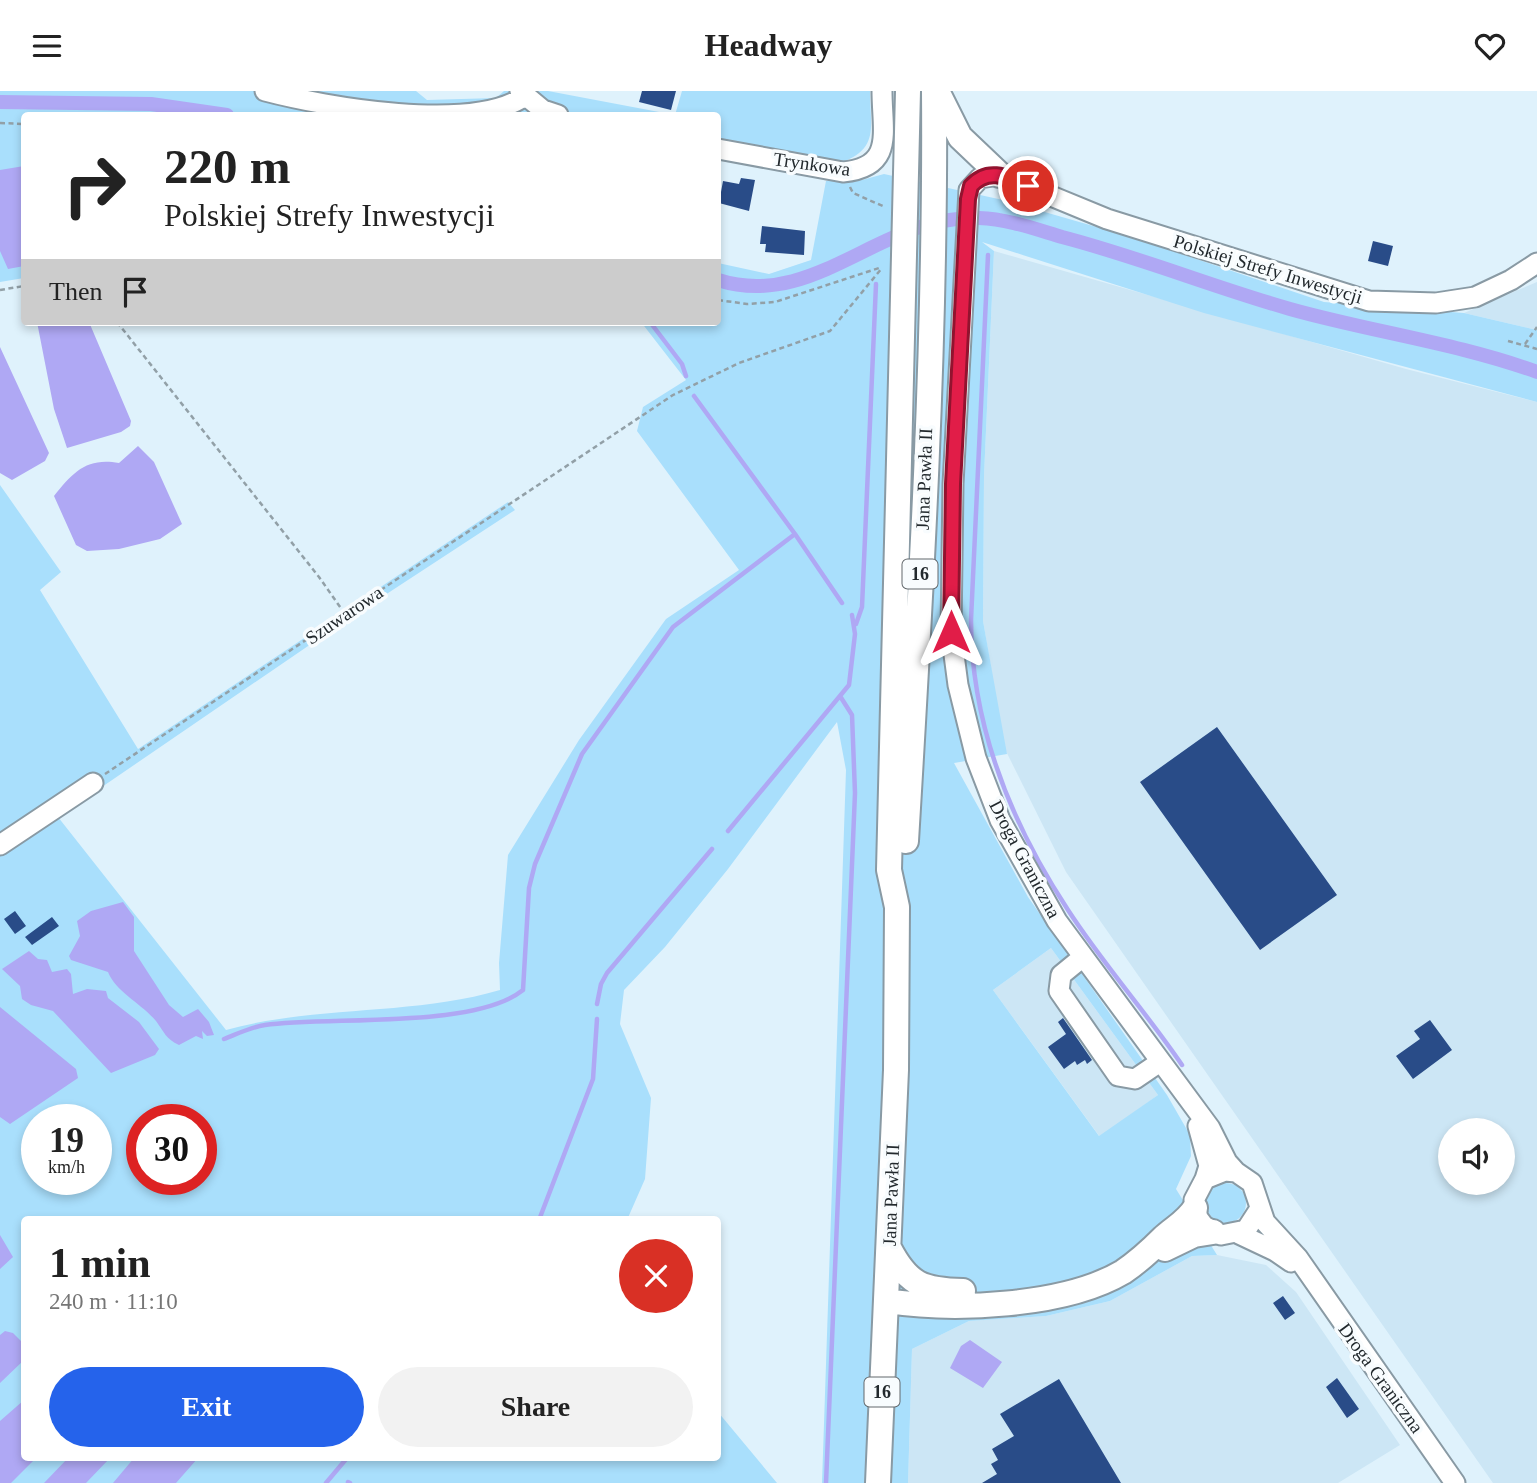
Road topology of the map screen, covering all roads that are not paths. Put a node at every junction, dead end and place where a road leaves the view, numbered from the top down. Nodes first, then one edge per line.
1 (265, 91) edge
2 (882, 91) edge
3 (908, 91) edge
4 (935, 91) edge
5 (523, 93) edge
6 (372, 112) edge
7 (460, 112) edge
8 (549, 112) edge
9 (721, 150) edge
10 (1000, 175) junction
11 (1537, 263) edge
12 (93, 783) road end
13 (0, 845) edge
14 (897, 907) junction
15 (1083, 957) junction
16 (1160, 1062) junction
17 (1191, 1105) junction
18 (1236, 1172) junction
19 (1205, 1179) junction
20 (1195, 1208) junction
21 (1259, 1210) junction
22 (1213, 1232) junction
23 (1239, 1234) junction
24 (889, 1248) junction
25 (1139, 1261) junction
26 (1306, 1273) junction
27 (1019, 1300) junction
28 (887, 1301) junction
29 (878, 1483) edge
30 (1455, 1483) edge

1 - 6 street
2 - 9 street, Trynkowa
3 - 14 main road, Jana Pawła II / 16
4 - 10 main road
4 - 14 main road, Jana Pawła II / 16
5 - 7 street
5 - 8 street
10 - 11 street, Polskiej Strefy Inwestycji
10 - 15 street, Droga Graniczna
12 - 13 street
14 - 24 main road, Jana Pawła II / 16
15 - 16 street, Droga Graniczna
15 - 16 street
16 - 17 street, Droga Graniczna
17 - 18 street, Droga Graniczna
17 - 19 street, Droga Graniczna
18 - 19 street
18 - 21 street
19 - 20 street
20 - 22 street
20 - 25 main road
21 - 23 street
21 - 26 street, Droga Graniczna
22 - 23 street
22 - 25 main road
23 - 26 street, Droga Graniczna
24 - 27 main road
24 - 28 main road, Jana Pawła II / 16
25 - 27 main road
26 - 30 street, Droga Graniczna
27 - 28 main road
28 - 29 main road, Jana Pawła II / 16

